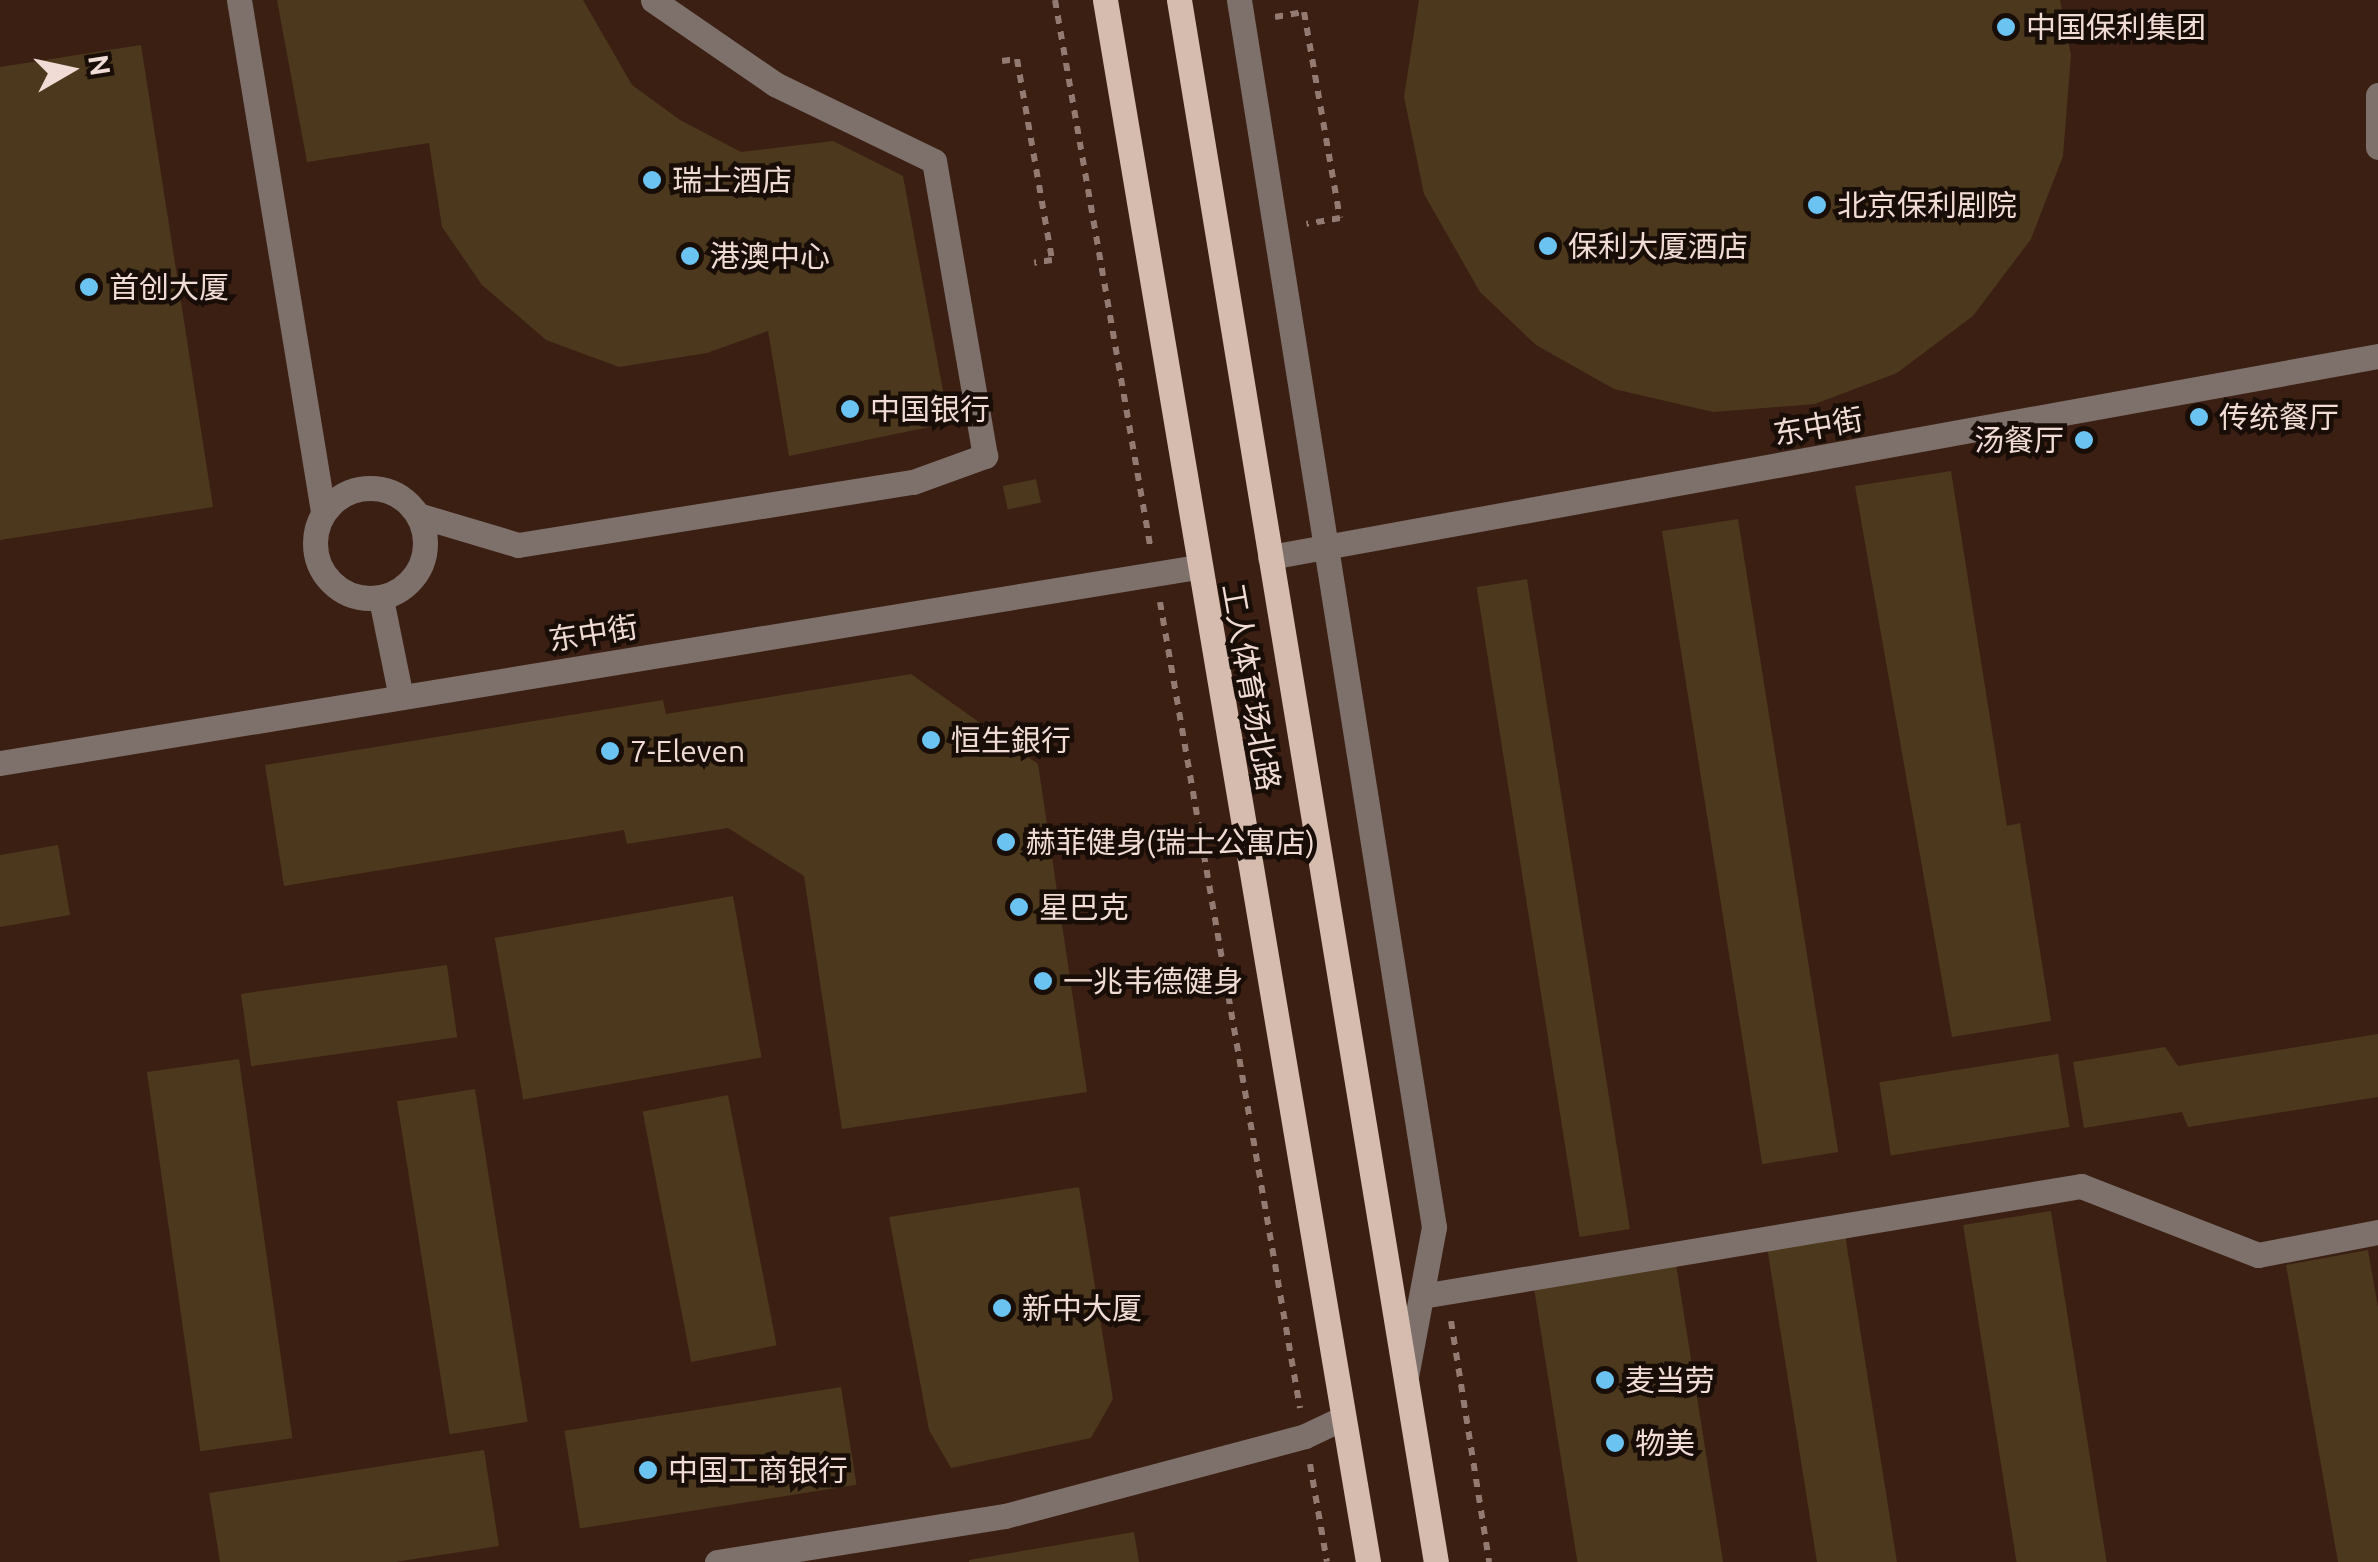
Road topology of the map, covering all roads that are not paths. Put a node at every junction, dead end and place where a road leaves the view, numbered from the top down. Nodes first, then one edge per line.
1 (239, 0) edge
2 (653, 0) edge
3 (1105, 0) edge
4 (1178, 0) edge
5 (1239, 0) edge
6 (2378, 96) edge
7 (2378, 147) edge
8 (2378, 356) edge
9 (323, 511) junction
10 (421, 516) junction
11 (1328, 548) junction
12 (1270, 557) junction
13 (1197, 567) junction
14 (381, 599) junction
15 (401, 698) junction
16 (0, 764) edge
17 (2378, 1232) edge
18 (1434, 1295) junction
19 (1406, 1379) junction
20 (1343, 1418) junction
21 (717, 1562) edge
22 (1368, 1562) edge
23 (1436, 1562) edge

1 - 9 street
2 - 10 street
3 - 13 main road, 工人体育场北路
4 - 12 main road, 工人体育场北路
5 - 11 street, 工人体育场北路
6 - 7 street
8 - 11 street, 东中街
9 - 10 street
9 - 14 street
10 - 14 street
11 - 12 street, 东中街
11 - 18 street, 工人体育场北路
12 - 19 main road, 工人体育场北路
13 - 15 street, 东中街
13 - 20 main road, 工人体育场北路
14 - 15 street
15 - 16 street, 东中街
17 - 18 street
18 - 19 street, 工人体育场北路
19 - 23 main road, 工人体育场北路
20 - 21 street
20 - 22 main road, 工人体育场北路

